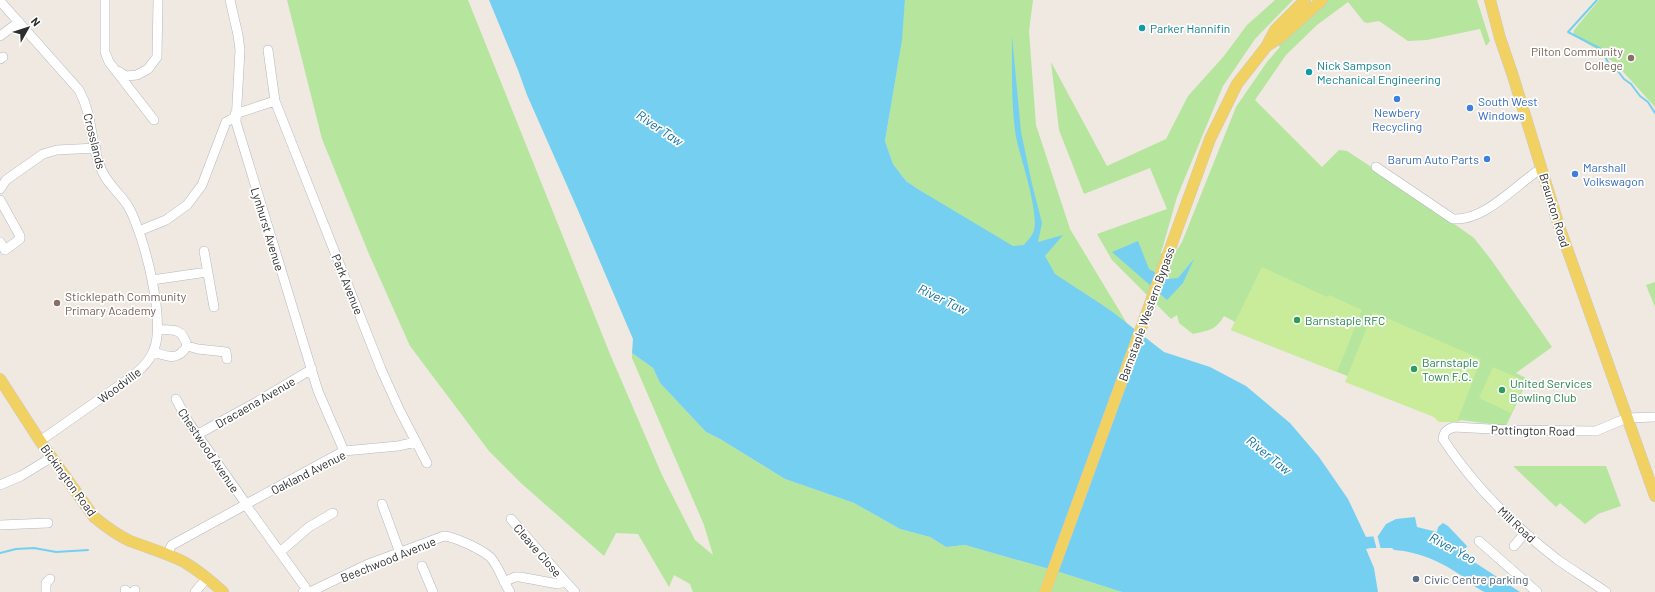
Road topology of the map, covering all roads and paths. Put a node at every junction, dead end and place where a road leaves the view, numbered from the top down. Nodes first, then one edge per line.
1 (0, 0) edge
2 (105, 0) edge
3 (158, 0) edge
4 (230, 0) edge
5 (1305, 0) edge
6 (1322, 0) edge
7 (1490, 0) edge
8 (19, 22) junction
9 (0, 36) edge
10 (1266, 47) junction
11 (268, 50) dead end
12 (115, 69) junction
13 (275, 101) junction
14 (236, 115) junction
15 (154, 120) dead end
16 (238, 132) junction
17 (221, 135) junction
18 (96, 148) junction
19 (1376, 167) dead end
20 (1542, 168) junction
21 (0, 189) edge
22 (0, 200) edge
23 (139, 232) junction
24 (2, 248) edge
25 (204, 252) dead end
26 (208, 272) junction
27 (152, 280) junction
28 (214, 307) dead end
29 (158, 330) junction
30 (187, 346) junction
31 (154, 352) junction
32 (227, 359) dead end
33 (312, 369) junction
34 (0, 379) edge
35 (176, 399) dead end
36 (1655, 417) edge
37 (1627, 418) junction
38 (199, 436) junction
39 (1443, 439) joint
40 (40, 441) junction
41 (416, 442) junction
42 (344, 451) junction
43 (52, 457) junction
44 (427, 463) dead end
45 (0, 485) edge
46 (1655, 496) edge
47 (246, 504) junction
48 (382, 504) dead end
49 (333, 513) dead end
50 (511, 519) dead end
51 (0, 525) edge
52 (44, 526) dead end
53 (1525, 533) junction
54 (1479, 541) dead end
55 (1514, 546) dead end
56 (280, 552) junction
57 (400, 553) junction
58 (167, 554) junction
59 (422, 566) dead end
60 (207, 578) junction
61 (565, 581) junction
62 (504, 582) junction
63 (306, 591) edge
64 (195, 592) edge
65 (223, 592) edge
66 (433, 592) edge
67 (510, 592) edge
68 (575, 592) edge
69 (1045, 592) edge
70 (1537, 592) edge
71 (1606, 592) edge

1 - 8 street, Crosslands
2 - 12 street
3 - 12 street
4 - 14 street, Lynhurst Avenue
5 - 10 main road, Barnstaple Western Bypass
6 - 10 main road, Barnstaple Western Bypass
7 - 20 main road, Braunton Road
8 - 9 street
8 - 18 street, Crosslands
10 - 69 main road, Barnstaple Western Bypass
11 - 13 street, Park Avenue
12 - 15 street
13 - 14 street
13 - 41 street, Park Avenue
14 - 16 street, Lynhurst Avenue
14 - 17 street
16 - 17 street
16 - 33 street, Lynhurst Avenue
17 - 23 street
18 - 21 street
18 - 23 street, Crosslands
19 - 20 street
20 - 37 main road, Braunton Road
22 - 24 street
23 - 27 street, Woodville
25 - 26 street
26 - 27 street
26 - 28 street
27 - 29 street, Woodville
29 - 30 street
29 - 31 street, Woodville
30 - 31 street
30 - 32 street
31 - 40 street, Woodville
33 - 38 street, Dracaena Avenue
33 - 42 street, Lynhurst Avenue
34 - 40 main road, Bickington Road
35 - 38 street, Chestwood Avenue
36 - 37 street
37 - 39 street, Pottington Road
37 - 46 main road, Braunton Road
38 - 47 street, Chestwood Avenue
39 - 53 street, Mill Road
40 - 43 main road, Bickington Road
41 - 42 street, Oakland Avenue
41 - 44 street, Park Avenue
42 - 47 street, Oakland Avenue
43 - 45 street
43 - 58 main road, Bickington Road
47 - 56 street, Chestwood Avenue
47 - 58 street, Oakland Avenue
48 - 57 street
49 - 56 street
50 - 61 street, Cleave Close
51 - 52 street
53 - 55 street
53 - 71 street, Mill Road
54 - 70 street
56 - 63 street, Chestwood Avenue
57 - 62 street, Beechwood Avenue
57 - 63 street, Beechwood Avenue
58 - 60 main road, Bickington Road
59 - 66 street
60 - 64 street
60 - 65 main road, Bickington Road
61 - 62 street
61 - 68 street, Cleave Close
62 - 67 street

